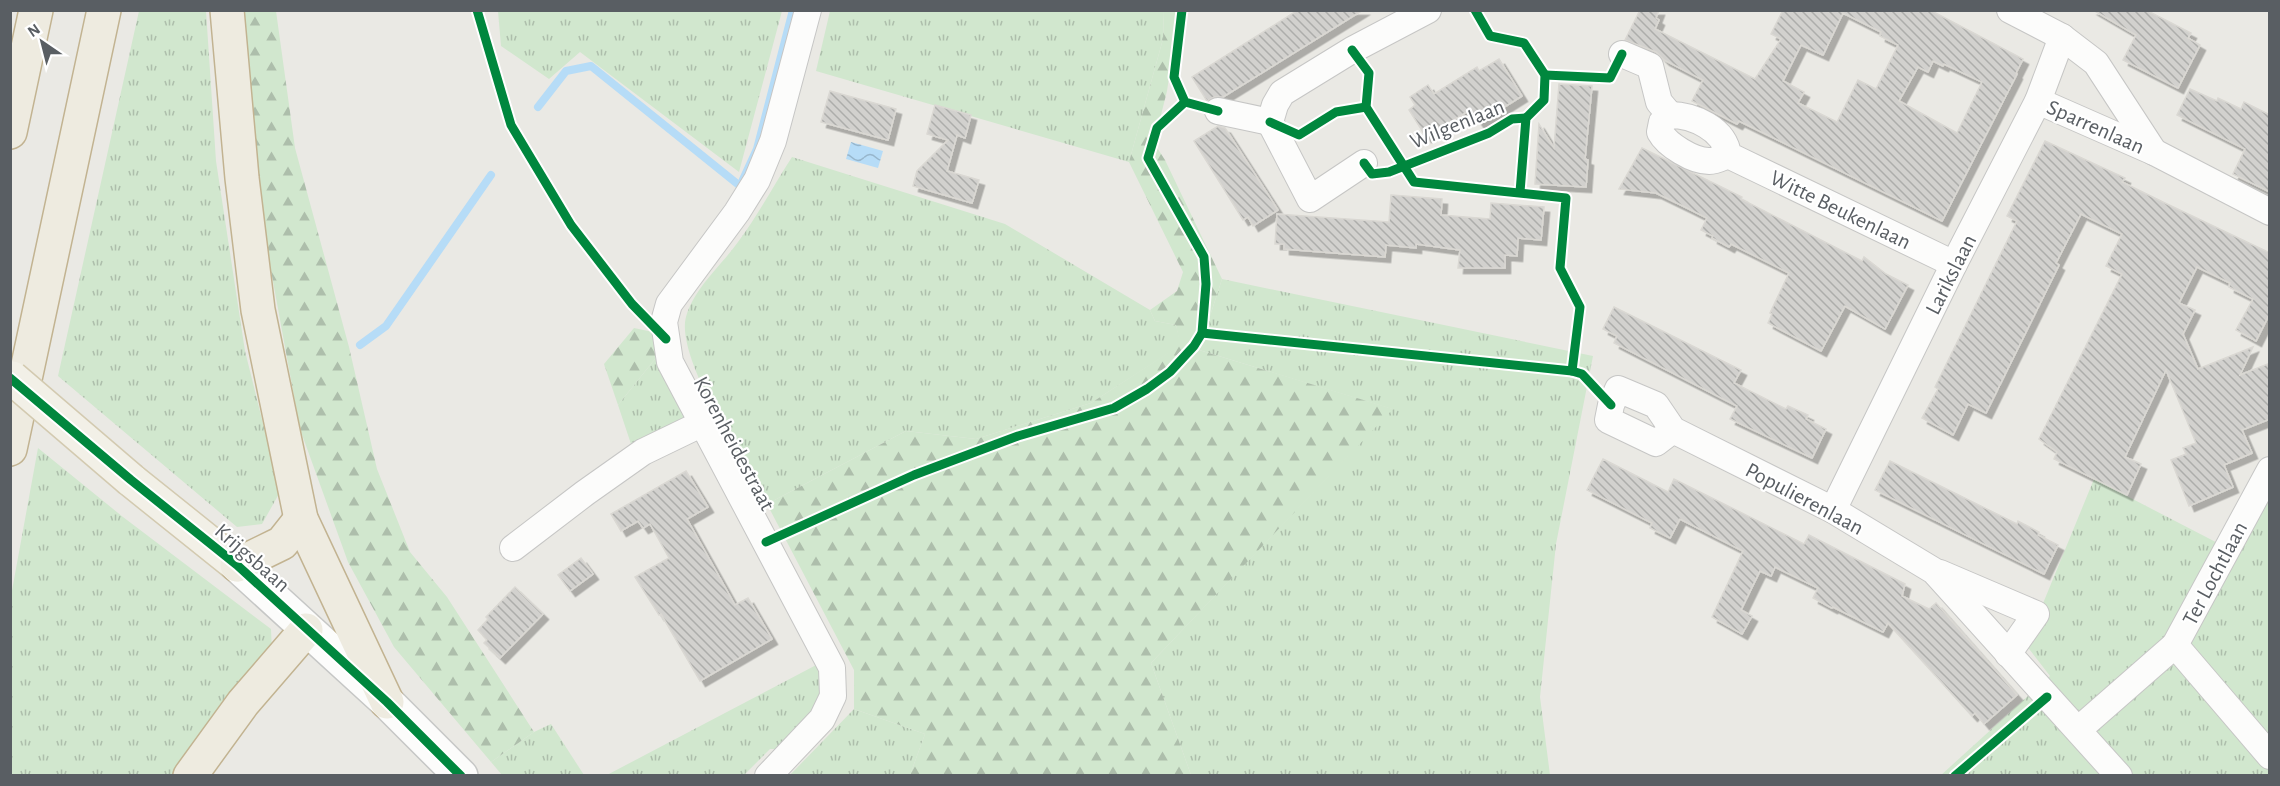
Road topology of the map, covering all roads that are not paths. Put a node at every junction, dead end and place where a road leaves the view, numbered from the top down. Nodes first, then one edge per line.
1 (36, 10) edge
2 (104, 10) edge
3 (227, 10) edge
4 (808, 10) edge
5 (1428, 10) edge
6 (2010, 10) edge
7 (2062, 37) junction
8 (1622, 54) dead end
9 (2038, 101) junction
10 (1218, 111) dead end
11 (1270, 122) junction
12 (10, 132) edge
13 (2154, 152) junction
14 (1364, 164) dead end
15 (2270, 212) edge
16 (1954, 264) junction
17 (10, 378) edge
18 (703, 423) junction
19 (1673, 430) dead end
20 (10, 449) edge
21 (2270, 470) edge
22 (1833, 510) junction
23 (301, 519) junction
24 (513, 548) dead end
25 (237, 565) junction
26 (1934, 571) junction
27 (306, 630) junction
28 (2175, 645) junction
29 (2008, 654) junction
30 (387, 702) junction
31 (2079, 729) junction
32 (2270, 756) edge
33 (190, 776) edge
34 (461, 776) edge
35 (768, 776) edge
36 (2119, 776) edge

1 - 12 highway
2 - 20 highway
3 - 23 highway
4 - 18 street, Korenheidestraat
5 - 11 street
6 - 7 street, Sparrenlaan
7 - 9 street, Larikslaan
7 - 13 street, Sparrenlaan
8 - 16 street, Witte Beukenlaan
9 - 13 street, Sparrenlaan
9 - 16 street, Larikslaan
10 - 11 street
11 - 14 street
13 - 15 street, Sparrenlaan
16 - 22 street, Larikslaan
17 - 25 main road, Krijgsbaan, bridge
18 - 24 street, Korenheidestraat
18 - 35 street, Korenheidestraat
19 - 22 street, Populierenlaan
21 - 28 street, Ter Lochtlaan
22 - 26 street, Populierenlaan
23 - 25 highway
23 - 30 highway
25 - 27 main road, Krijgsbaan
26 - 29 street, Populierenlaan
26 - 29 street, Populierenlaan
27 - 30 main road, Krijgsbaan
27 - 33 highway
28 - 31 street, Ter Lochtlaan
28 - 32 street, Ter Lochtlaan
29 - 31 street, Populierenlaan
30 - 34 main road, Krijgsbaan
31 - 36 street

